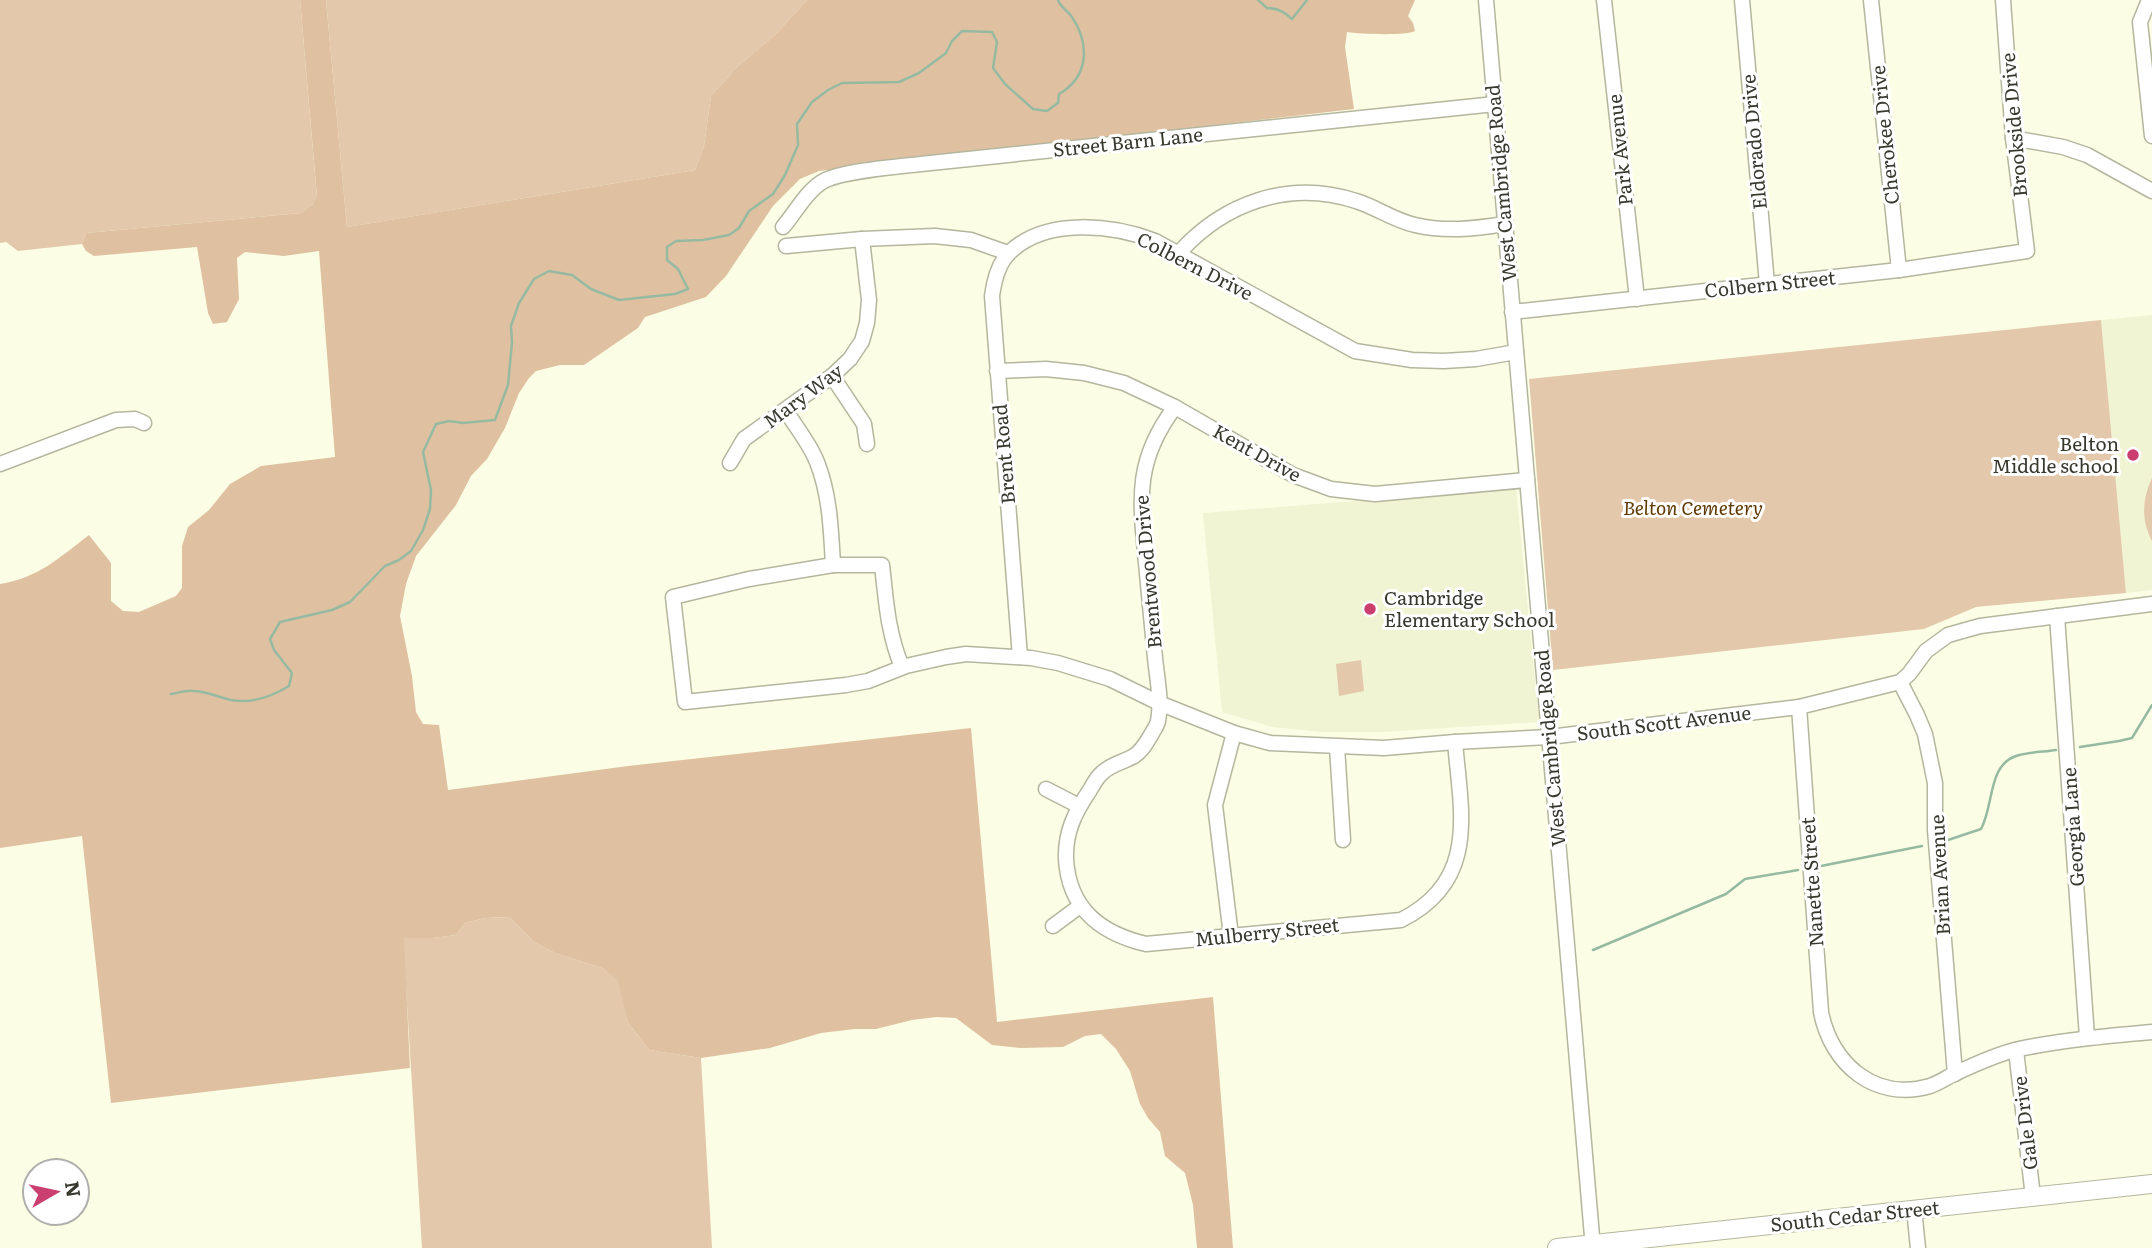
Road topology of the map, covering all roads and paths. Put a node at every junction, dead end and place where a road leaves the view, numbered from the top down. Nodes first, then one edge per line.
1 (1486, 0) edge
2 (1604, 0) edge
3 (1742, 0) edge
4 (1871, 0) edge
5 (2003, 0) edge
6 (2149, 0) edge
7 (1495, 104) junction
8 (2152, 136) edge
9 (2013, 138) junction
10 (2152, 191) edge
11 (1504, 224) junction
12 (783, 227) dead end
13 (862, 239) junction
14 (786, 246) dead end
15 (2027, 251) joint
16 (1008, 253) junction
17 (1178, 254) junction
18 (1899, 270) junction
19 (1767, 284) junction
20 (1637, 299) junction
21 (1512, 312) junction
22 (1516, 352) junction
23 (997, 370) junction
24 (832, 376) junction
25 (1175, 407) junction
26 (786, 411) junction
27 (144, 423) dead end
28 (867, 444) dead end
29 (730, 463) dead end
30 (0, 464) edge
31 (1527, 480) junction
32 (833, 565) junction
33 (2152, 604) edge
34 (2057, 616) junction
35 (1020, 657) junction
36 (902, 667) junction
37 (1900, 682) junction
38 (1158, 704) junction
39 (1799, 707) junction
40 (1234, 733) junction
41 (1549, 737) junction
42 (1455, 742) junction
43 (1336, 747) junction
44 (1046, 789) dead end
45 (1079, 806) junction
46 (1343, 840) dead end
47 (1080, 906) junction
48 (1053, 926) dead end
49 (1231, 936) junction
50 (1146, 944) joint
51 (2152, 1032) edge
52 (2087, 1037) junction
53 (2016, 1050) junction
54 (1955, 1074) junction
55 (2152, 1184) edge
56 (2033, 1197) junction
57 (1914, 1209) junction
58 (1593, 1246) edge
59 (1558, 1248) edge
60 (1918, 1248) edge

1 - 7 street, West Cambridge Road
2 - 20 street, Park Avenue
3 - 19 street, Eldorado Drive
4 - 18 street, Cherokee Drive
5 - 9 street, Brookside Drive
6 - 8 street
7 - 11 street, West Cambridge Road
7 - 12 street, Street Barn Lane
9 - 10 street
9 - 15 street, Brookside Drive
11 - 17 street
11 - 21 street, West Cambridge Road
13 - 14 street
13 - 16 street
13 - 24 street, Mary Way
15 - 18 street, Colbern Street
16 - 17 street, Colbern Drive
16 - 23 street, Brent Road
17 - 22 street, Colbern Drive
18 - 19 street, Colbern Street
19 - 20 street, Colbern Street
20 - 21 street, Colbern Street
21 - 22 street, West Cambridge Road
22 - 31 street, West Cambridge Road
23 - 25 street, Kent Drive
23 - 35 street, Brent Road
24 - 26 street, Mary Way
24 - 28 street
25 - 31 street, Kent Drive
25 - 38 street, Brentwood Drive
26 - 29 street, Mary Way
26 - 32 street
27 - 30 street
31 - 41 street, West Cambridge Road
32 - 36 street
32 - 36 street
33 - 34 street
34 - 37 street
34 - 52 street, Georgia Lane
35 - 36 street
35 - 38 street
37 - 39 street, South Scott Avenue
37 - 54 street, Brian Avenue
38 - 40 street, South Scott Avenue
38 - 45 street, Brentwood Drive
39 - 41 street, South Scott Avenue
39 - 54 street, Nanette Street
40 - 43 street, South Scott Avenue
40 - 49 street
41 - 42 street, South Scott Avenue
41 - 58 street, West Cambridge Road
42 - 43 street, South Scott Avenue
42 - 49 street, Mulberry Street
43 - 46 street
44 - 45 street
45 - 47 street, Brentwood Drive
47 - 48 street
47 - 50 street, Brentwood Drive
49 - 50 street, Mulberry Street
51 - 52 street
52 - 53 street
53 - 54 street
53 - 56 street, Gale Drive
55 - 56 main road, South Cedar Street
56 - 57 main road, South Cedar Street
57 - 58 main road, South Cedar Street
57 - 60 street
58 - 59 main road, South Cedar Street

